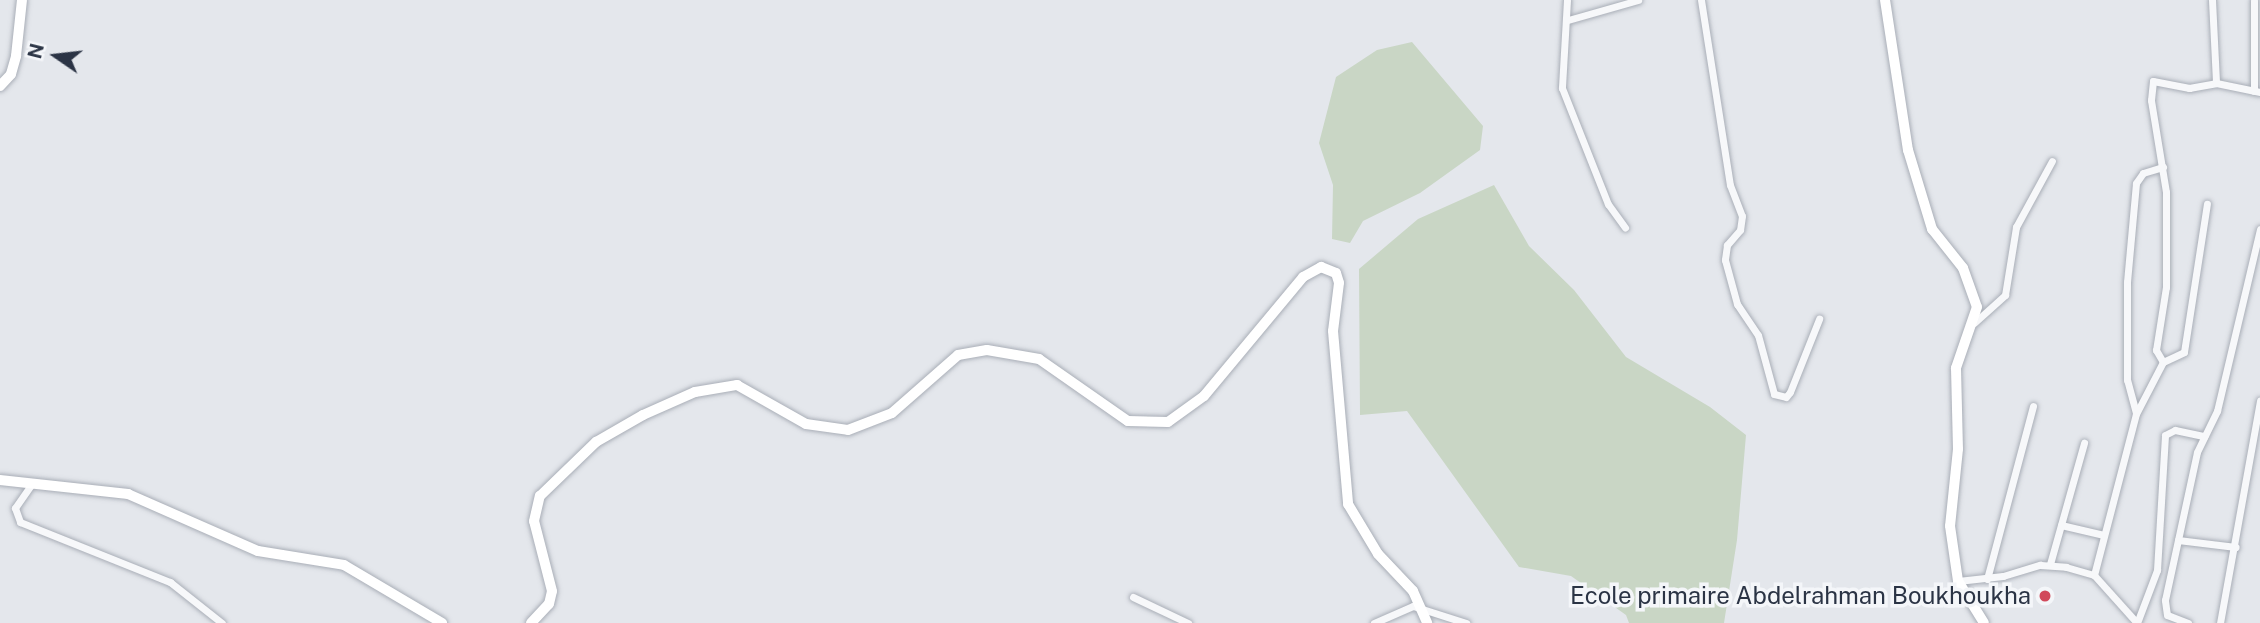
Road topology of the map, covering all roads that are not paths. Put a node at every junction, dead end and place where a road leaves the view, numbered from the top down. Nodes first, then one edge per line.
1 (22, 0) edge
2 (1567, 0) edge
3 (1638, 0) edge
4 (1701, 0) edge
5 (1885, 0) edge
6 (2212, 0) edge
7 (2254, 0) edge
8 (1568, 20) junction
9 (2216, 83) junction
10 (0, 86) edge
11 (2257, 91) edge
12 (2052, 161) dead end
13 (2163, 167) junction
14 (2207, 204) dead end
15 (1625, 228) dead end
16 (2260, 229) edge
17 (1819, 319) dead end
18 (1974, 323) junction
19 (2163, 362) junction
20 (2260, 401) edge
21 (2033, 406) dead end
22 (2136, 414) junction
23 (2204, 436) junction
24 (2084, 443) dead end
25 (0, 480) edge
26 (31, 485) junction
27 (2060, 525) junction
28 (2104, 535) junction
29 (2178, 540) junction
30 (2236, 547) junction
31 (2050, 564) junction
32 (2094, 575) junction
33 (1987, 579) junction
34 (1958, 581) junction
35 (2152, 592) junction
36 (1133, 597) dead end
37 (2165, 600) junction
38 (1422, 608) junction
39 (2175, 622) edge
40 (222, 623) edge
41 (442, 623) edge
42 (531, 623) edge
43 (1188, 623) edge
44 (1374, 623) edge
45 (1427, 623) edge
46 (1466, 623) edge
47 (1984, 623) edge
48 (2137, 623) edge
49 (2188, 623) edge
50 (2220, 623) edge

1 - 10 main road
2 - 8 street
3 - 8 street
4 - 17 street
5 - 18 main road
6 - 9 street
7 - 11 street
8 - 15 street
9 - 11 street
9 - 13 street
12 - 18 street
13 - 19 street
13 - 22 street
14 - 19 street
16 - 23 street
18 - 34 main road
19 - 22 street
20 - 30 street
21 - 33 street
22 - 28 street
23 - 29 street
23 - 35 street
24 - 27 street
25 - 26 main road
26 - 40 street
26 - 41 main road
27 - 28 street
27 - 31 street
28 - 32 street
29 - 30 street
29 - 37 street
30 - 50 street
31 - 32 street
31 - 33 street
32 - 48 street
33 - 34 street
34 - 47 main road
35 - 37 street
35 - 48 street
36 - 43 street
37 - 39 street
38 - 42 main road
38 - 44 street
38 - 45 main road
38 - 46 street
39 - 49 street

